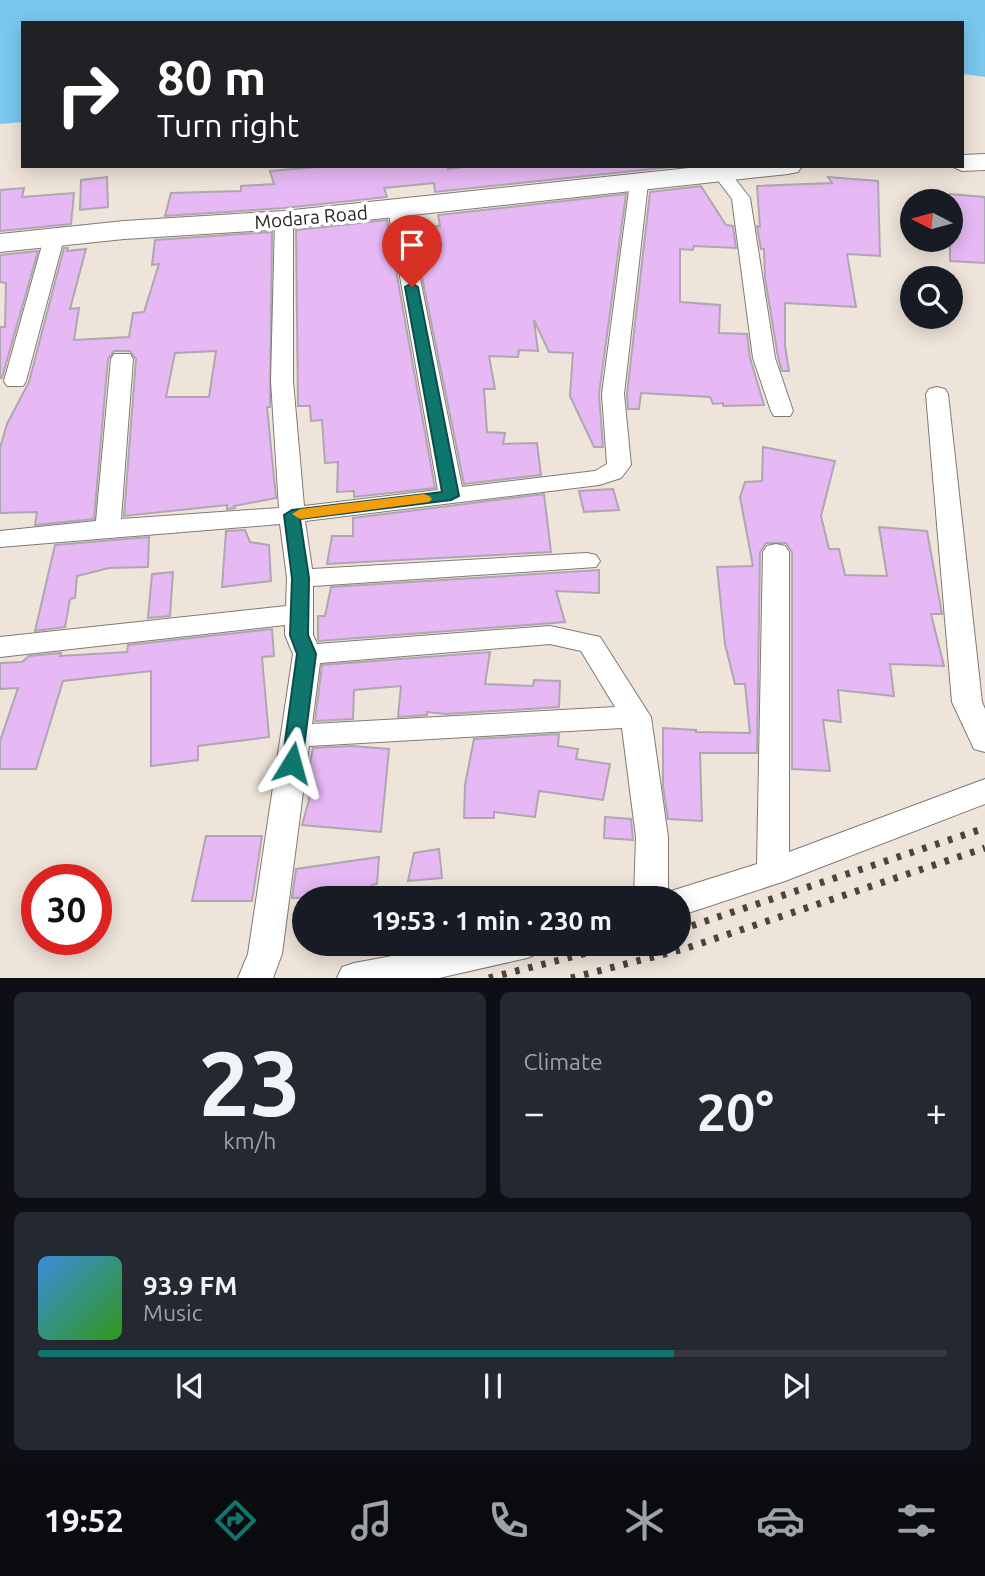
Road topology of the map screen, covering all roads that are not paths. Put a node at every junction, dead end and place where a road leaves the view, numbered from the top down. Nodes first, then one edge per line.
1 (985, 162) edge
2 (964, 163) edge
3 (772, 168) edge
4 (722, 174) junction
5 (639, 183) junction
6 (397, 209) junction
7 (284, 220) junction
8 (54, 238) junction
9 (0, 243) edge
10 (122, 359) dead end
11 (15, 381) dead end
12 (937, 394) dead end
13 (782, 411) dead end
14 (451, 496) junction
15 (292, 515) junction
16 (108, 528) junction
17 (0, 539) edge
18 (776, 552) dead end
19 (587, 561) dead end
20 (300, 578) junction
21 (299, 614) junction
22 (0, 647) edge
23 (307, 654) junction
24 (636, 717) junction
25 (296, 736) junction
26 (985, 741) edge
27 (985, 791) edge
28 (773, 872) junction
29 (651, 886) edge
30 (691, 898) edge
31 (475, 956) edge
32 (255, 978) edge
33 (354, 978) edge

1 - 2 main road
3 - 4 main road, Modara Road
4 - 5 main road, Modara Road
4 - 13 street
5 - 6 main road, Modara Road
5 - 14 street
6 - 7 main road, Modara Road
6 - 14 street
7 - 8 main road, Modara Road
7 - 15 street
8 - 9 main road, Modara Road
8 - 11 street
10 - 16 street
12 - 26 street
14 - 15 street
15 - 16 street
15 - 20 street
16 - 17 street
18 - 28 street
19 - 20 street
20 - 21 street
21 - 22 street
21 - 23 street
23 - 24 street
23 - 25 street
24 - 25 street
24 - 29 street
25 - 32 street
27 - 28 street
28 - 30 street
31 - 33 street

